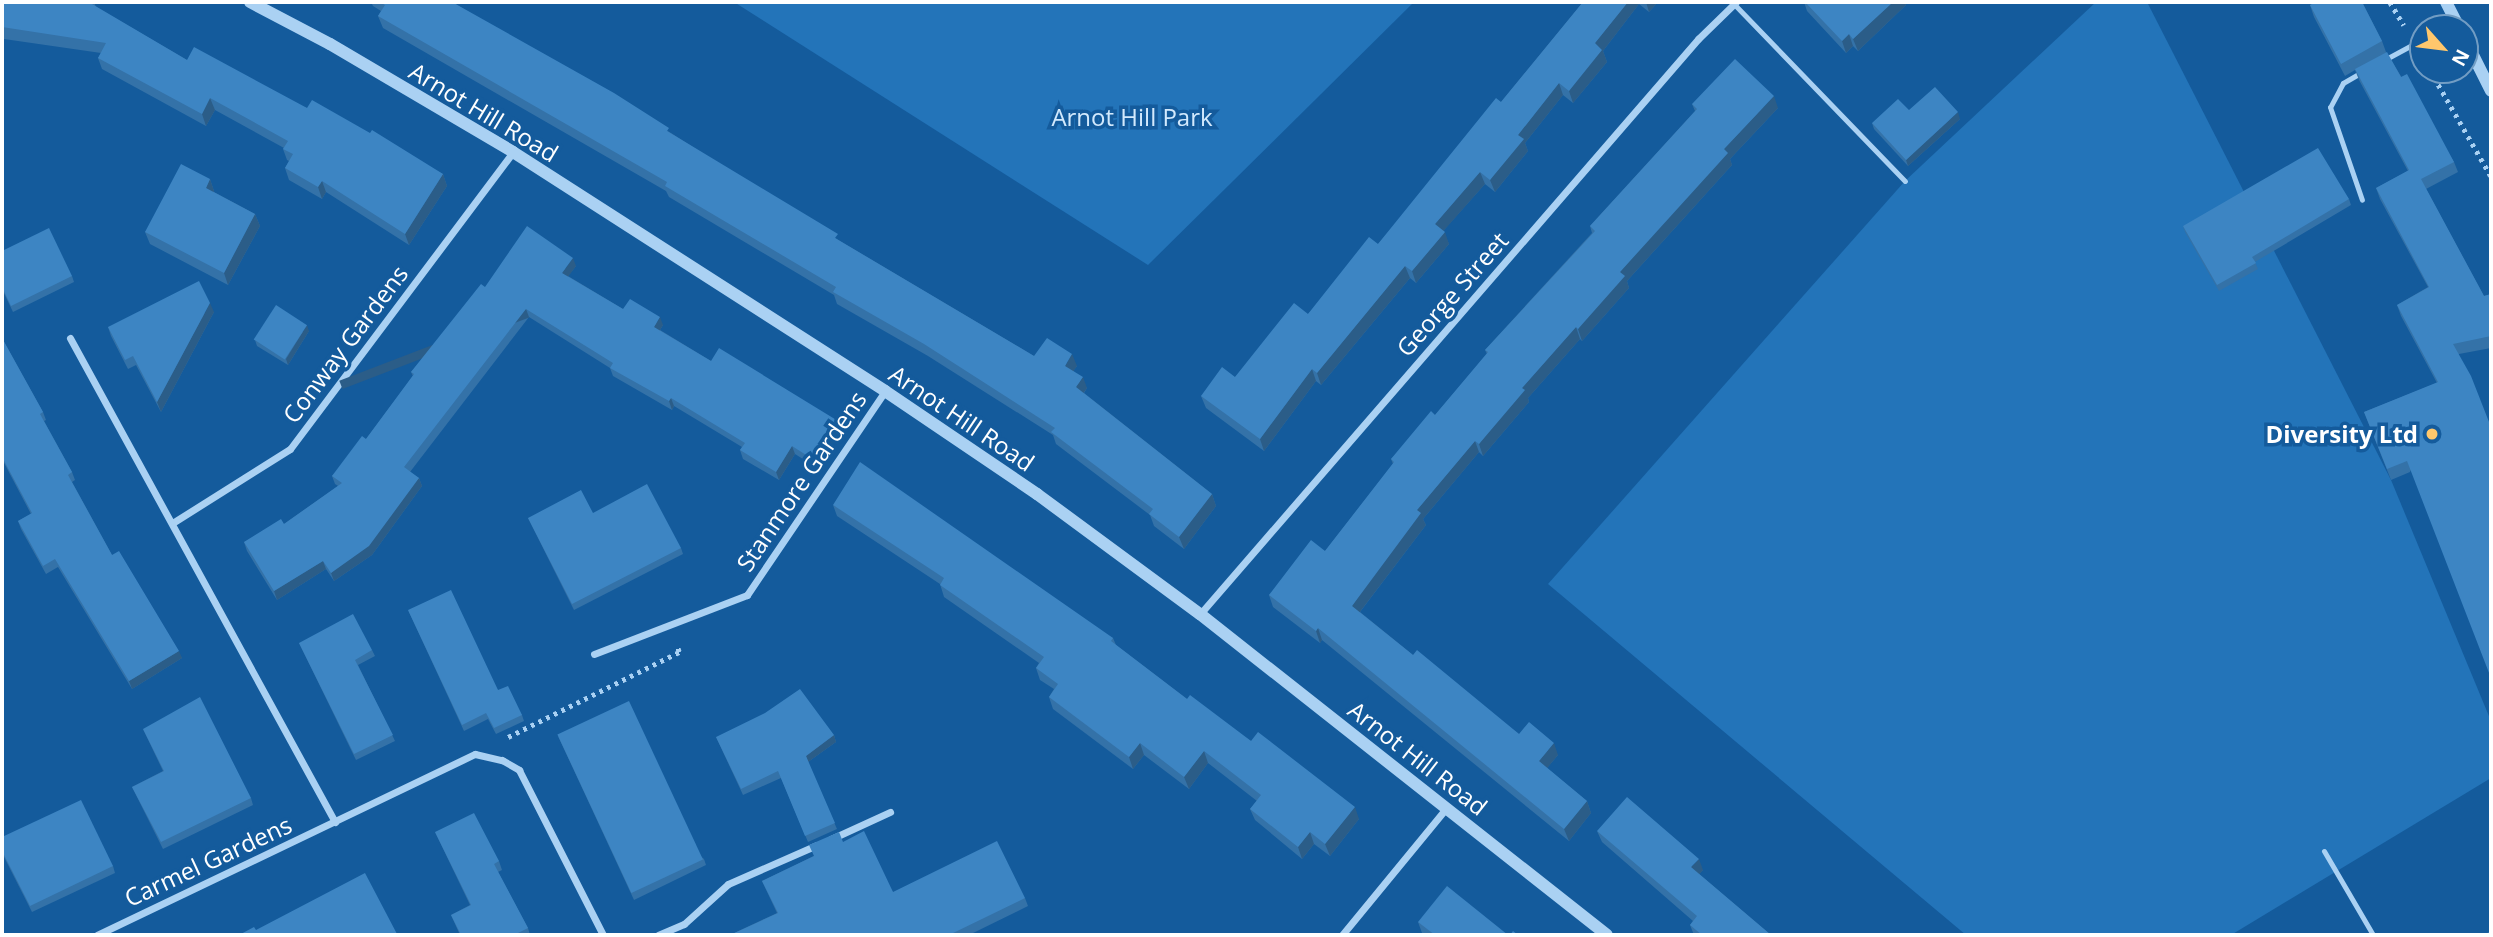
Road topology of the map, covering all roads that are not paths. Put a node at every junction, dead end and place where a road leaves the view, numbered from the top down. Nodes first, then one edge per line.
1 (250, 2) edge
2 (1735, 3) edge
3 (2409, 47) edge
4 (2379, 63) edge
5 (2479, 67) edge
6 (2367, 70) edge
7 (2491, 91) edge
8 (513, 152) junction
9 (1905, 181) dead end
10 (2362, 200) dead end
11 (70, 338) dead end
12 (885, 391) junction
13 (174, 522) junction
14 (1200, 614) junction
15 (594, 654) dead end
16 (1447, 806) junction
17 (890, 812) dead end
18 (335, 822) junction
19 (2324, 851) dead end
20 (97, 935) edge
21 (603, 935) edge
22 (658, 935) edge
23 (1342, 935) edge
24 (1607, 935) edge
25 (2373, 935) edge

1 - 8 street, Arnot Hill Road
2 - 9 lane
2 - 14 street, George Street
3 - 4 lane
5 - 7 street
6 - 10 lane
8 - 12 street, Arnot Hill Road
8 - 13 street, Conway Gardens
11 - 13 street
12 - 14 street, Arnot Hill Road
12 - 15 street, Stanmore Gardens
13 - 18 street
14 - 16 street, Arnot Hill Road
16 - 23 street
16 - 24 street, Arnot Hill Road
17 - 22 street
18 - 20 street, Carmel Gardens
18 - 21 street
19 - 25 lane

